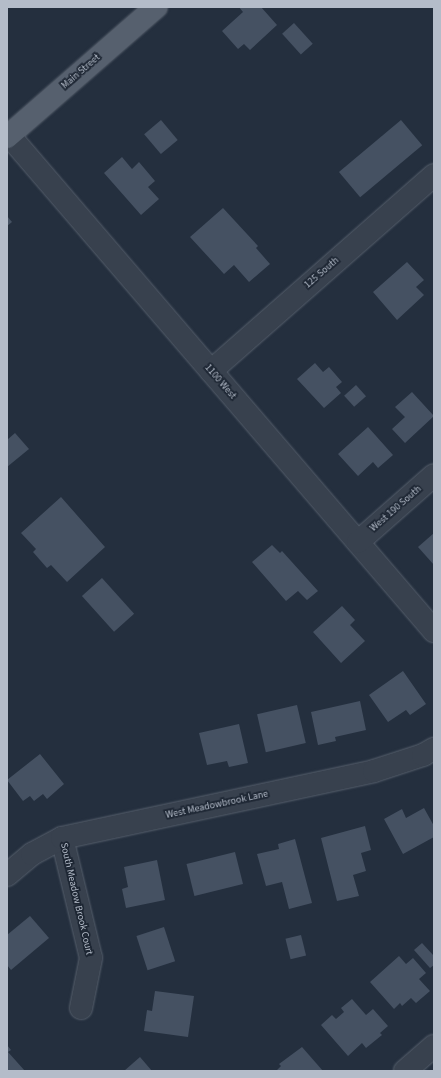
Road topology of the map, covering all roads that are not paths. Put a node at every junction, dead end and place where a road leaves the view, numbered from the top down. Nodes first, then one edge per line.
1 (156, 7) edge
2 (8, 135) edge
3 (434, 175) edge
4 (211, 371) junction
5 (434, 475) edge
6 (358, 542) junction
7 (434, 631) edge
8 (434, 749) edge
9 (62, 838) junction
10 (7, 875) edge
11 (81, 1008) dead end
12 (434, 1046) edge
13 (405, 1071) edge

1 - 2 main road, Main Street
2 - 4 street, 1100 West
3 - 4 street, 125 South
4 - 6 street, 1100 West
5 - 6 street, West 190 South
6 - 7 street, 1100 West
8 - 9 street, West Meadowbrook Lane
9 - 10 street, West Meadowbrook Lane
9 - 11 street, South Meadow Brook Court
12 - 13 street

